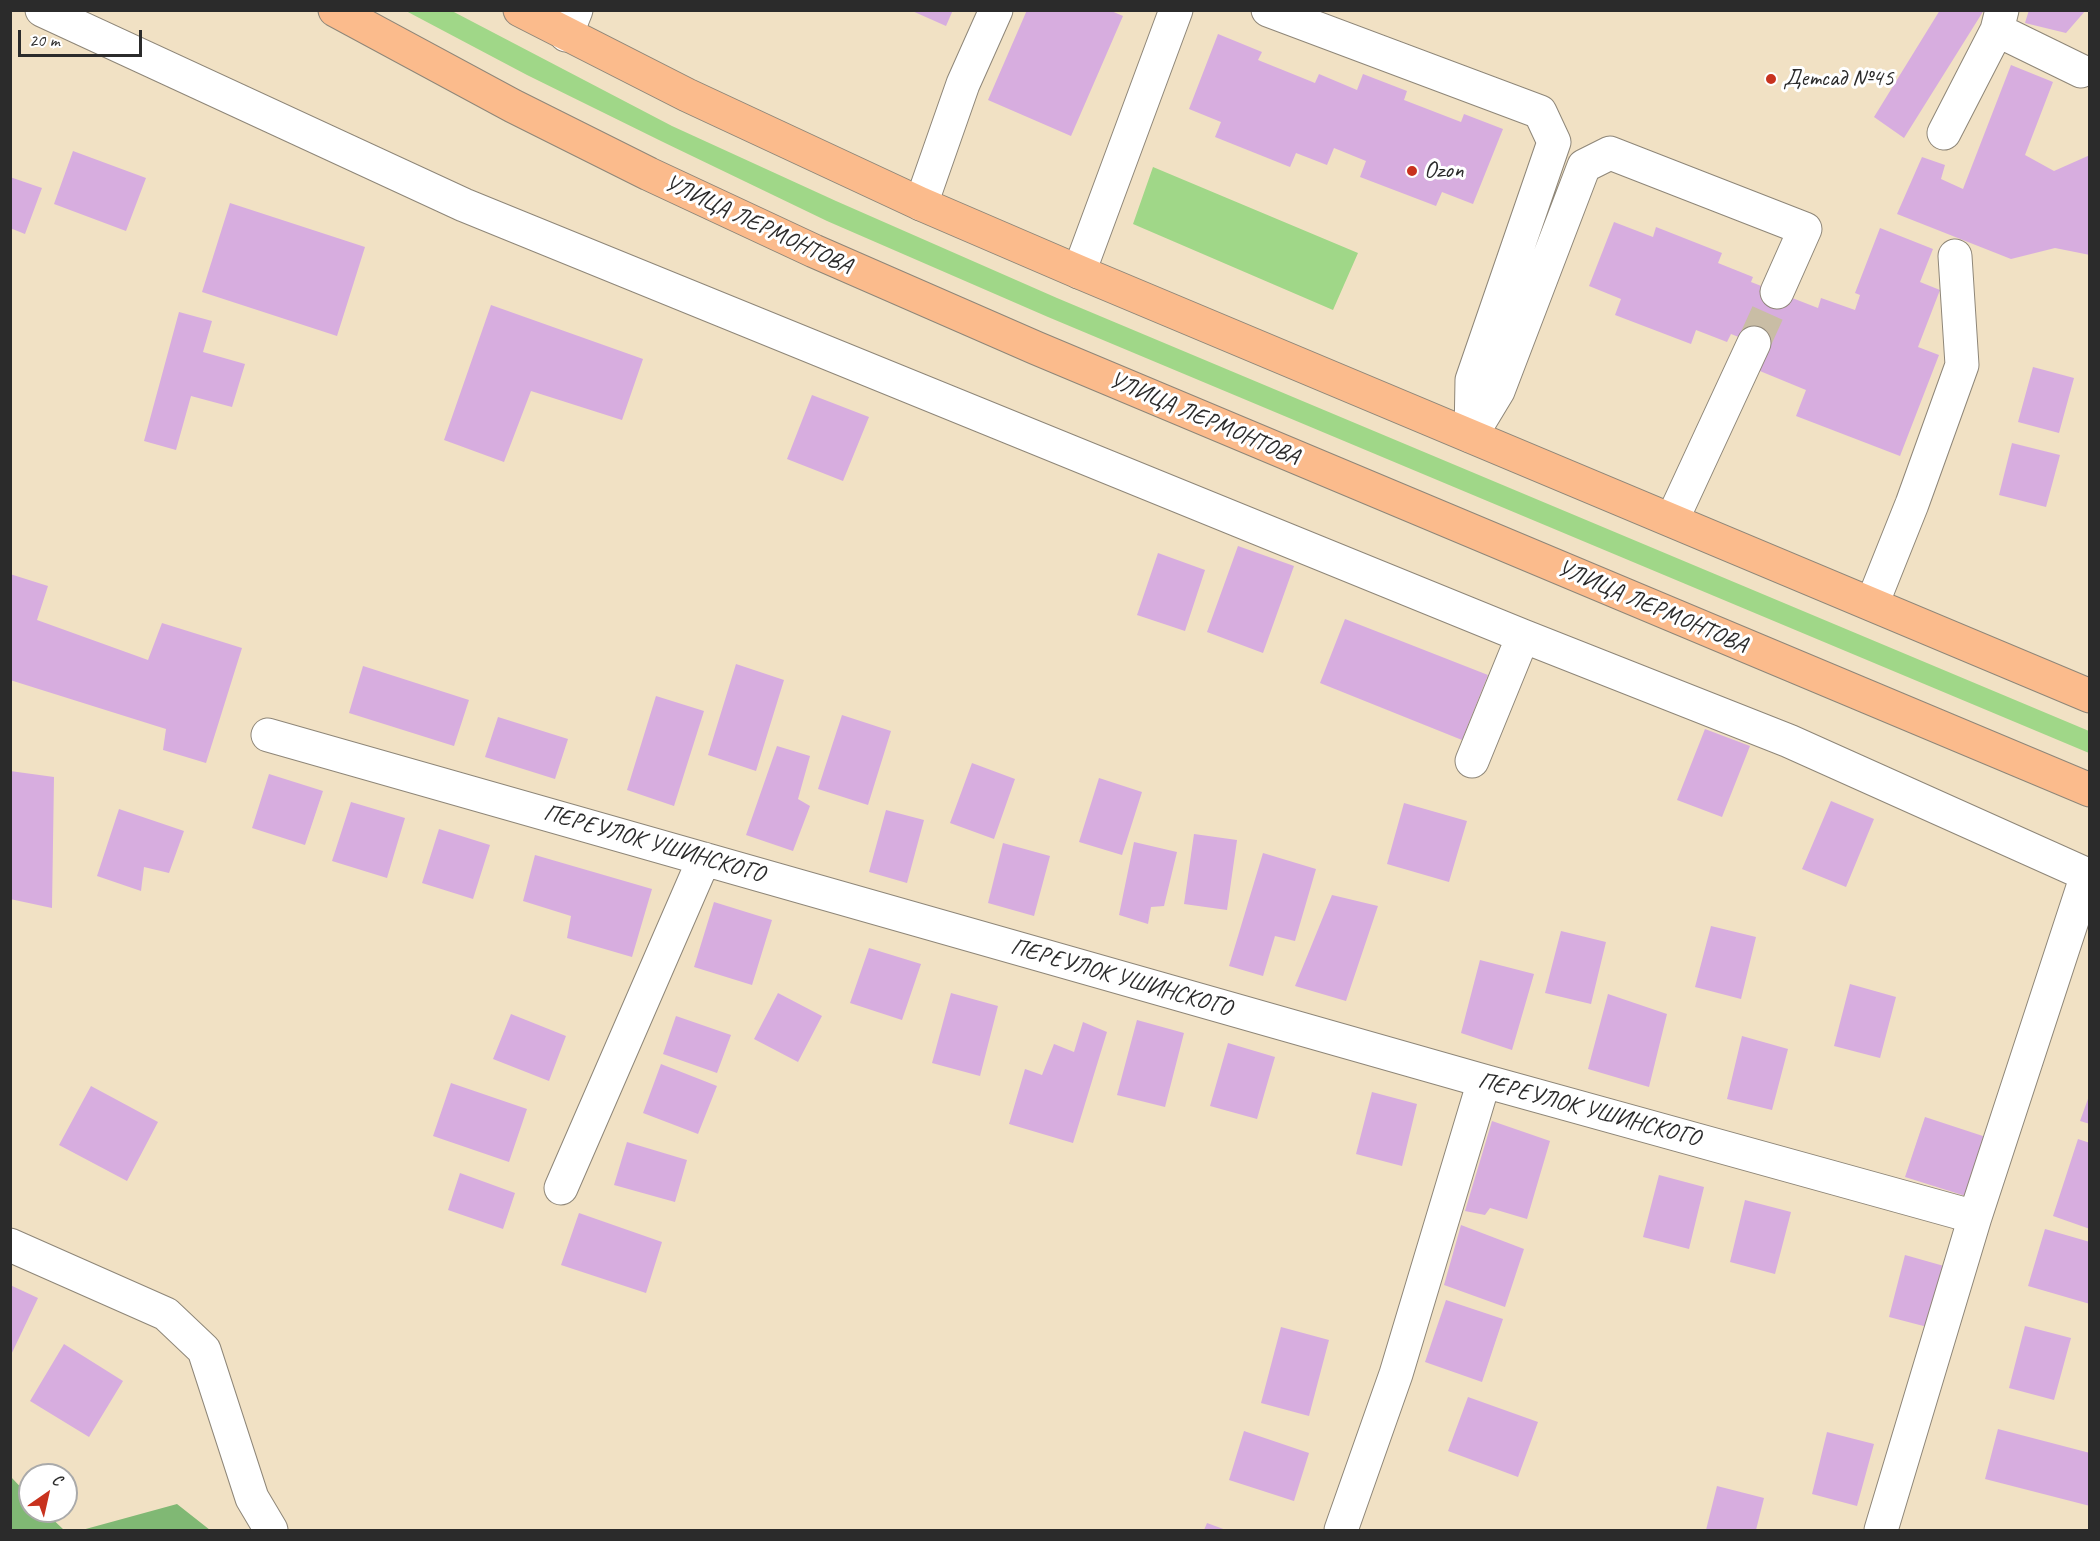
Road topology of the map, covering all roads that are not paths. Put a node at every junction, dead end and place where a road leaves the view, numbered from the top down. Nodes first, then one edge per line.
1 (42, 10) edge
2 (335, 10) edge
3 (520, 10) edge
4 (996, 10) edge
5 (1176, 10) edge
6 (1268, 10) edge
7 (1999, 20) edge
8 (571, 23) edge
9 (2087, 69) edge
10 (1944, 133) dead end
11 (921, 204) junction
12 (1955, 256) dead end
13 (1079, 272) junction
14 (1777, 292) tunnel mouth
15 (1754, 342) tunnel mouth
16 (1471, 436) junction
17 (1672, 520) junction
18 (1872, 604) junction
19 (1523, 636) junction
20 (2090, 696) edge
21 (268, 735) dead end
22 (1472, 761) dead end
23 (2090, 790) edge
24 (704, 859) junction
25 (2088, 876) edge
26 (1484, 1081) junction
27 (561, 1188) dead end
28 (1976, 1217) junction
29 (10, 1245) edge
30 (271, 1530) edge
31 (1341, 1530) edge
32 (1881, 1530) edge

1 - 19 street
2 - 23 main road, УЛИЦА ЛЕРМОНТОВА
3 - 8 main road
4 - 11 street
5 - 13 street
6 - 16 street
7 - 9 street
7 - 10 street
8 - 11 main road
11 - 13 main road
12 - 18 street
13 - 16 main road
14 - 16 street
15 - 17 street
16 - 17 main road
17 - 18 main road
18 - 20 main road
19 - 22 street
19 - 25 street
21 - 24 street, ПЕРЕУЛОК УШИНСКОГО
24 - 26 street, ПЕРЕУЛОК УШИНСКОГО
24 - 27 street
25 - 28 street
26 - 28 street, ПЕРЕУЛОК УШИНСКОГО
26 - 31 street
28 - 32 street
29 - 30 street

